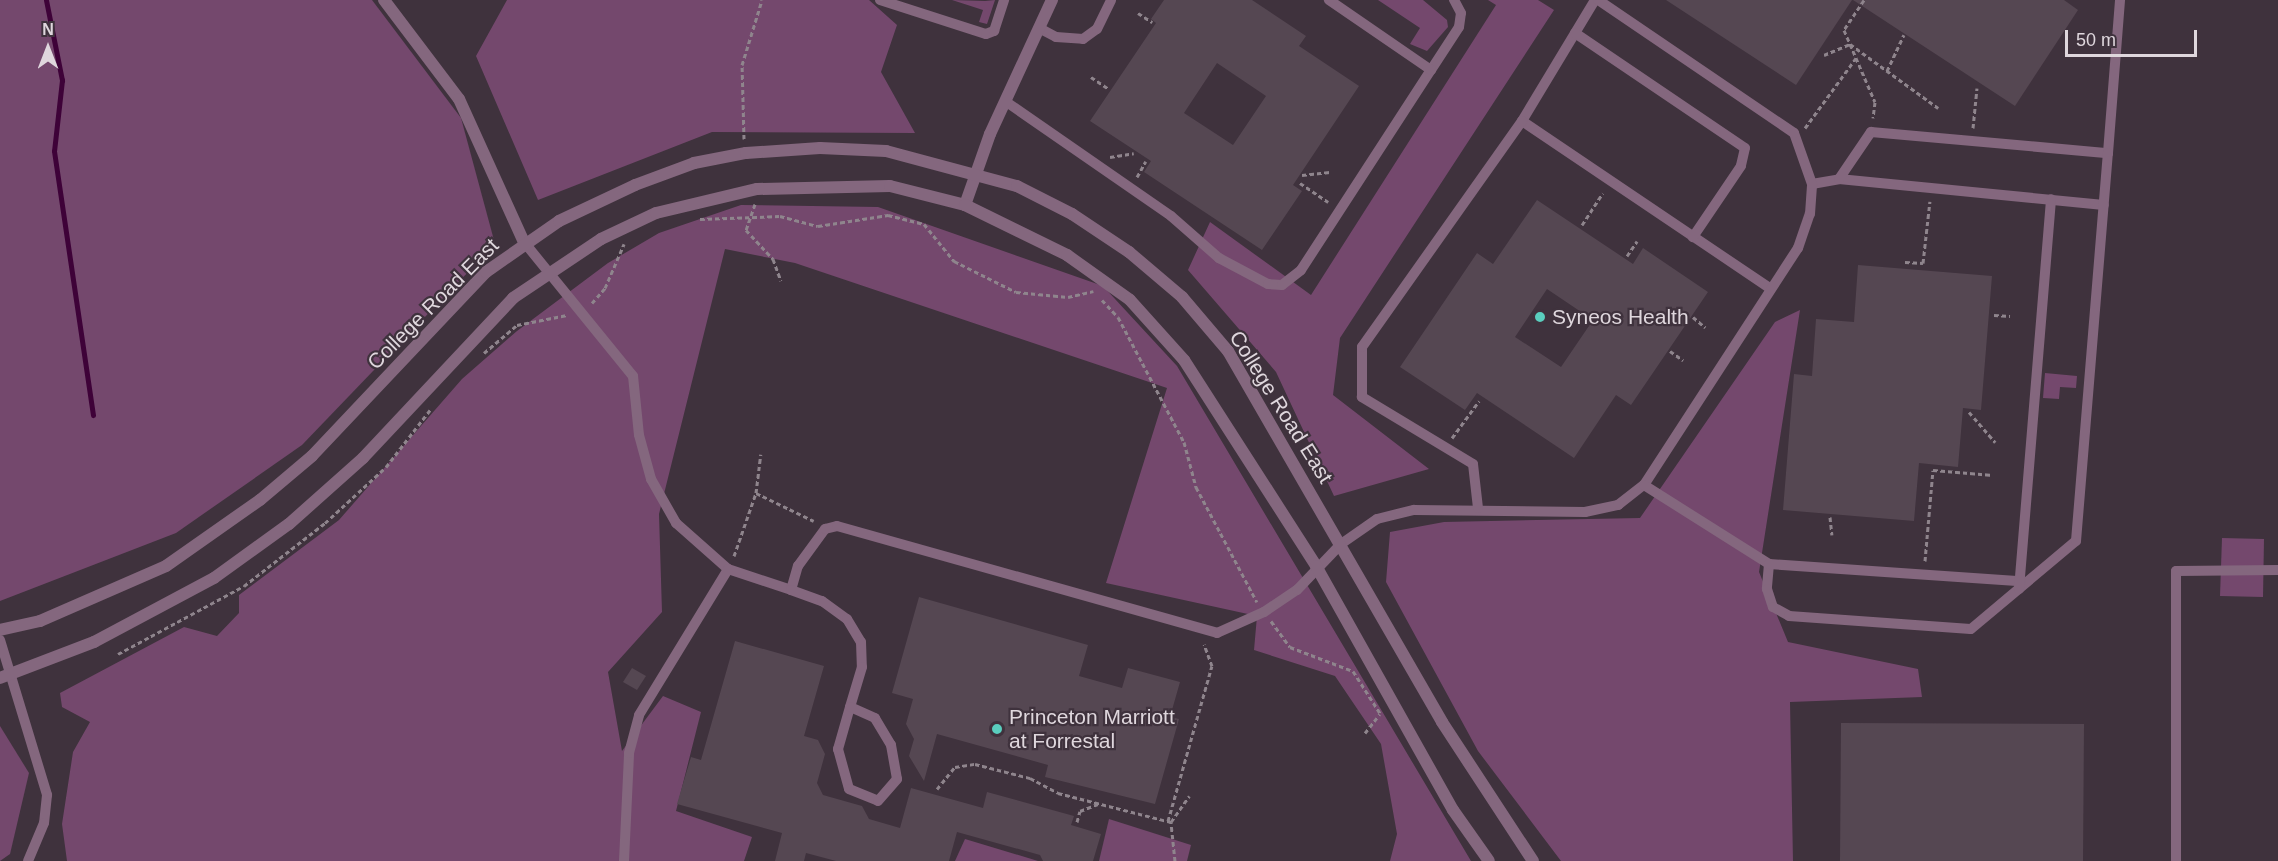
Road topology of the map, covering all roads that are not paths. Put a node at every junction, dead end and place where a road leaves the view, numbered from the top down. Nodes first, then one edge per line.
1 (384, 0) edge
2 (880, 0) edge
3 (1004, 0) edge
4 (1052, 0) edge
5 (1111, 0) edge
6 (1329, 0) edge
7 (1454, 0) edge
8 (1596, 0) edge
9 (2120, 0) edge
10 (1039, 28) junction
11 (1575, 33) junction
12 (1431, 70) junction
13 (1005, 101) junction
14 (1522, 121) junction
15 (2108, 153) junction
16 (977, 172) junction
17 (1839, 179) junction
18 (1812, 184) junction
19 (2051, 199) junction
20 (2103, 205) junction
21 (965, 206) junction
22 (1693, 237) junction
23 (524, 242) junction
24 (548, 271) junction
25 (1771, 289) junction
26 (1644, 485) junction
27 (1478, 508) junction
28 (1341, 544) junction
29 (1769, 564) junction
30 (1316, 566) junction
31 (728, 568) junction
32 (2278, 570) edge
33 (2020, 585) junction
34 (791, 590) junction
35 (0, 630) edge
36 (0, 640) edge
37 (6, 677) edge
38 (850, 707) junction
39 (28, 861) edge
40 (624, 861) edge
41 (1489, 861) edge
42 (1533, 861) edge
43 (2176, 861) edge

1 - 23 street
2 - 3 lane
4 - 10 street
5 - 10 lane
6 - 12 lane
7 - 12 lane
8 - 11 lane
8 - 18 lane
9 - 15 lane
10 - 13 street
11 - 14 lane
11 - 22 lane
12 - 13 lane
13 - 16 street
14 - 22 lane
14 - 27 lane
15 - 17 lane
15 - 20 lane
16 - 21 street
16 - 23 street, College Road East
16 - 28 street, College Road East
17 - 18 lane
17 - 19 lane
18 - 25 lane
19 - 20 lane
19 - 33 lane
20 - 33 lane
21 - 24 street
21 - 30 street
22 - 25 lane
23 - 24 lane
23 - 35 street, College Road East
24 - 31 lane
24 - 37 street
25 - 26 lane
26 - 27 lane
26 - 29 lane
27 - 28 lane
28 - 30 lane
28 - 42 street, College Road East
29 - 33 lane
29 - 33 lane
30 - 34 lane
30 - 41 street
31 - 34 lane
31 - 40 lane
32 - 43 lane
34 - 38 lane
36 - 37 lane
37 - 39 lane
38 - 38 lane

